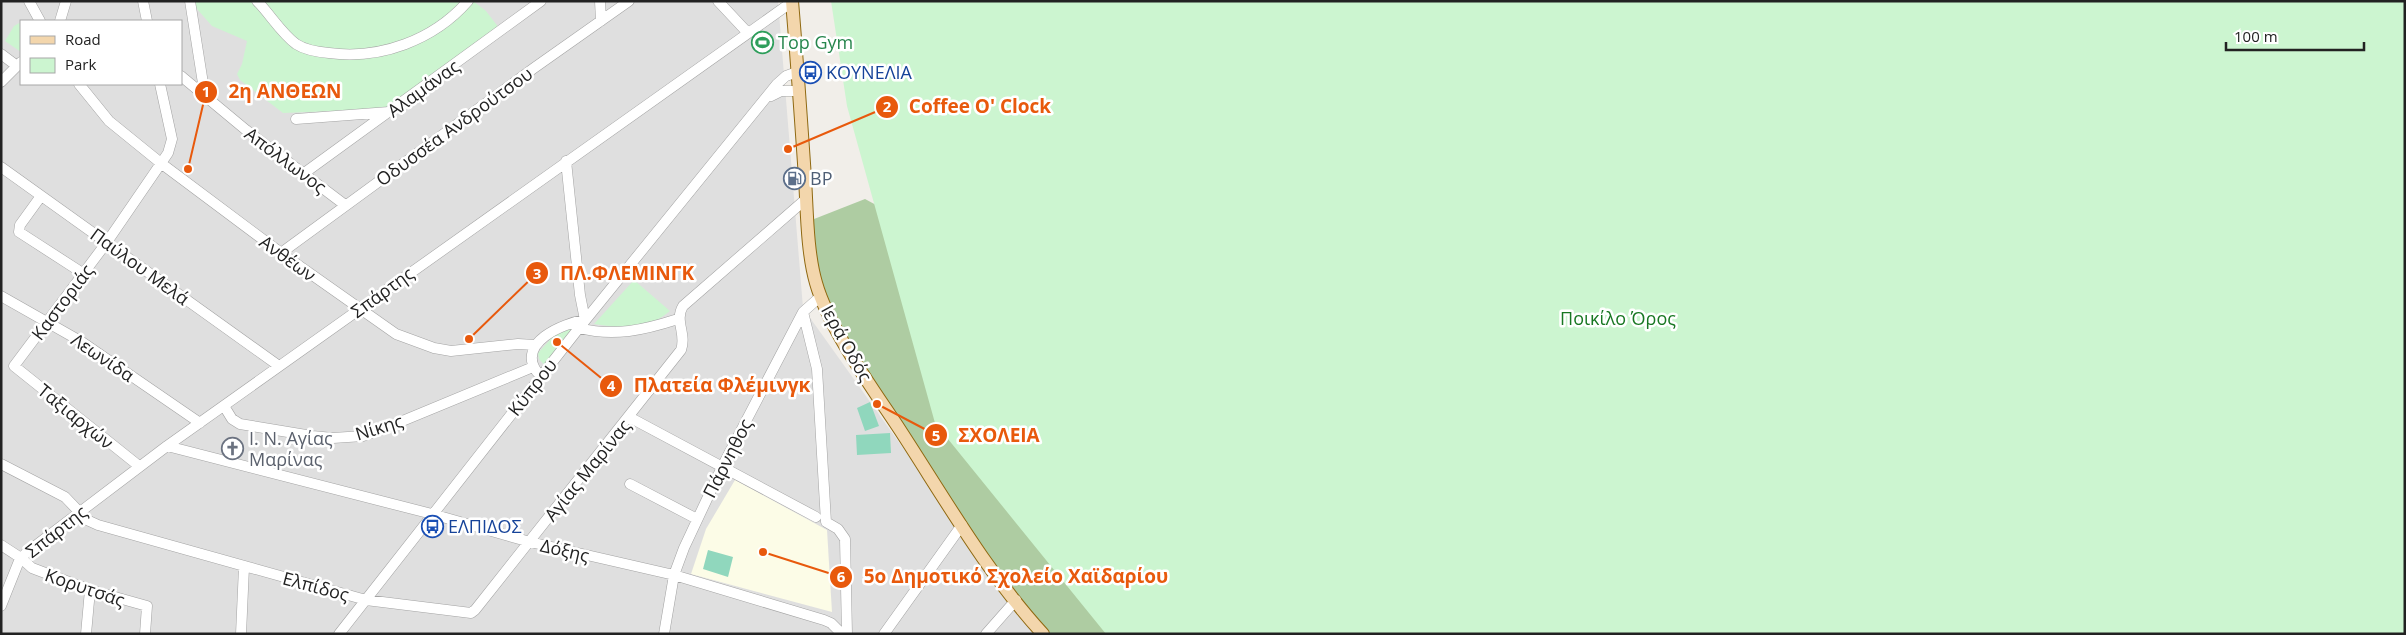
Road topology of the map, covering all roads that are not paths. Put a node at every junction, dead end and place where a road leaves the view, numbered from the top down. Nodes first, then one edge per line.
1 (29, 1) edge
2 (66, 1) edge
3 (143, 1) edge
4 (190, 1) edge
5 (257, 1) edge
6 (468, 1) edge
7 (541, 1) edge
8 (600, 1) edge
9 (629, 1) edge
10 (718, 1) edge
11 (792, 2) edge
12 (39, 20) edge
13 (60, 20) edge
14 (147, 20) edge
15 (601, 21) junction
16 (747, 32) junction
17 (1, 54) edge
18 (19, 64) edge
19 (797, 72) junction
20 (182, 77) edge
21 (1, 82) edge
22 (80, 85) edge
23 (160, 85) edge
24 (799, 91) junction
25 (206, 96) junction
26 (768, 98) junction
27 (390, 112) junction
28 (296, 118) dead end
29 (566, 161) junction
30 (162, 164) junction
31 (1, 167) edge
32 (303, 174) junction
33 (41, 196) junction
34 (806, 200) junction
35 (345, 205) junction
36 (107, 242) junction
37 (281, 253) junction
38 (84, 274) junction
39 (1, 296) edge
40 (821, 296) junction
41 (358, 309) junction
42 (804, 312) junction
43 (678, 319) junction
44 (48, 321) junction
45 (582, 324) junction
46 (535, 345) junction
47 (14, 366) joint
48 (279, 366) junction
49 (534, 367) junction
50 (541, 376) junction
51 (224, 406) junction
52 (629, 417) junction
53 (200, 423) junction
54 (167, 446) junction
55 (1, 464) edge
56 (139, 466) junction
57 (722, 467) junction
58 (630, 484) dead end
59 (78, 513) junction
60 (432, 514) junction
61 (816, 517) dead end
62 (697, 519) junction
63 (962, 525) junction
64 (530, 542) junction
65 (1, 545) edge
66 (21, 558) junction
67 (244, 567) junction
68 (674, 575) junction
69 (90, 590) junction
70 (366, 600) junction
71 (1016, 600) junction
72 (1, 606) edge
73 (86, 634) edge
74 (145, 634) edge
75 (241, 634) edge
76 (339, 634) edge
77 (664, 634) edge
78 (842, 634) edge
79 (847, 634) edge
80 (884, 634) edge
81 (986, 634) edge
82 (1043, 634) edge

1 - 12 street
2 - 13 street
3 - 14 street
4 - 25 street
5 - 6 street
7 - 27 street, Αλαμάνας
8 - 15 street
9 - 15 street, Οδυσσέα Ανδρούτσου
10 - 16 street
11 - 16 street, Σπάρτης
11 - 19 main road, Ιερά Οδός
15 - 35 street, Οδυσσέα Ανδρούτσου
16 - 29 street, Σπάρτης
17 - 18 street
18 - 21 street
19 - 24 main road, Ιερά Οδός
19 - 26 street, Κύπρου
20 - 25 street, Απόλλωνος
22 - 30 street, Ανθέων
23 - 30 street, Καστοριάς
24 - 26 street
24 - 34 main road, Ιερά Οδός
25 - 32 street, Απόλλωνος
26 - 45 street, Κύπρου
27 - 28 street
27 - 32 street, Αλαμάνας
29 - 41 street, Σπάρτης
29 - 45 street
30 - 36 street, Καστοριάς
30 - 37 street, Ανθέων
31 - 33 street, Παύλου Μελά
32 - 35 street, Απόλλωνος
33 - 36 street, Παύλου Μελά
33 - 38 street
34 - 40 main road, Ιερά Οδός
34 - 43 street
35 - 37 street, Οδυσσέα Ανδρούτσου
36 - 38 street, Καστοριάς
36 - 48 street, Παύλου Μελά
37 - 41 street, Ανθέων
38 - 44 street, Καστοριάς
39 - 44 street, Λεωνίδα
40 - 42 street, Πάρνηθος
40 - 63 main road, Ιερά Οδός
41 - 46 street, Ανθέων
41 - 48 street, Σπάρτης
42 - 57 street, Πάρνηθος
42 - 79 street
43 - 45 street
43 - 52 street, Αγίας Μαρίνας
44 - 47 street, Καστοριάς
44 - 53 street, Λεωνίδα
45 - 46 street
45 - 50 street, Κύπρου
46 - 49 street
47 - 56 street, Ταξιαρχών
48 - 51 street, Σπάρτης
49 - 50 street
49 - 51 street, Νίκης
50 - 60 street, Κύπρου
51 - 53 street, Σπάρτης
52 - 57 street
52 - 64 street, Αγίας Μαρίνας
53 - 54 street, Σπάρτης
54 - 56 street, Σπάρτης
54 - 60 street, Δόξης
55 - 59 street, Ελπίδος
56 - 59 street, Σπάρτης
57 - 61 street
57 - 62 street, Πάρνηθος
58 - 62 street
59 - 66 street, Σπάρτης
59 - 67 street, Ελπίδος
60 - 64 street, Δόξης
60 - 70 street, Κύπρου
62 - 68 street, Πάρνηθος
63 - 71 main road, Ιερά Οδός
63 - 80 street
64 - 68 street, Δόξης
64 - 70 street, Ελπίδος
65 - 66 street, Κορυτσάς
66 - 69 street, Κορυτσάς
66 - 72 street, Σπάρτης
67 - 70 street, Ελπίδος
67 - 75 street
68 - 77 street, Πάρνηθος
68 - 78 street, Δόξης
69 - 73 street
69 - 74 street, Κορυτσάς
70 - 76 street, Κύπρου
71 - 81 street
71 - 82 main road, Ιερά Οδός

